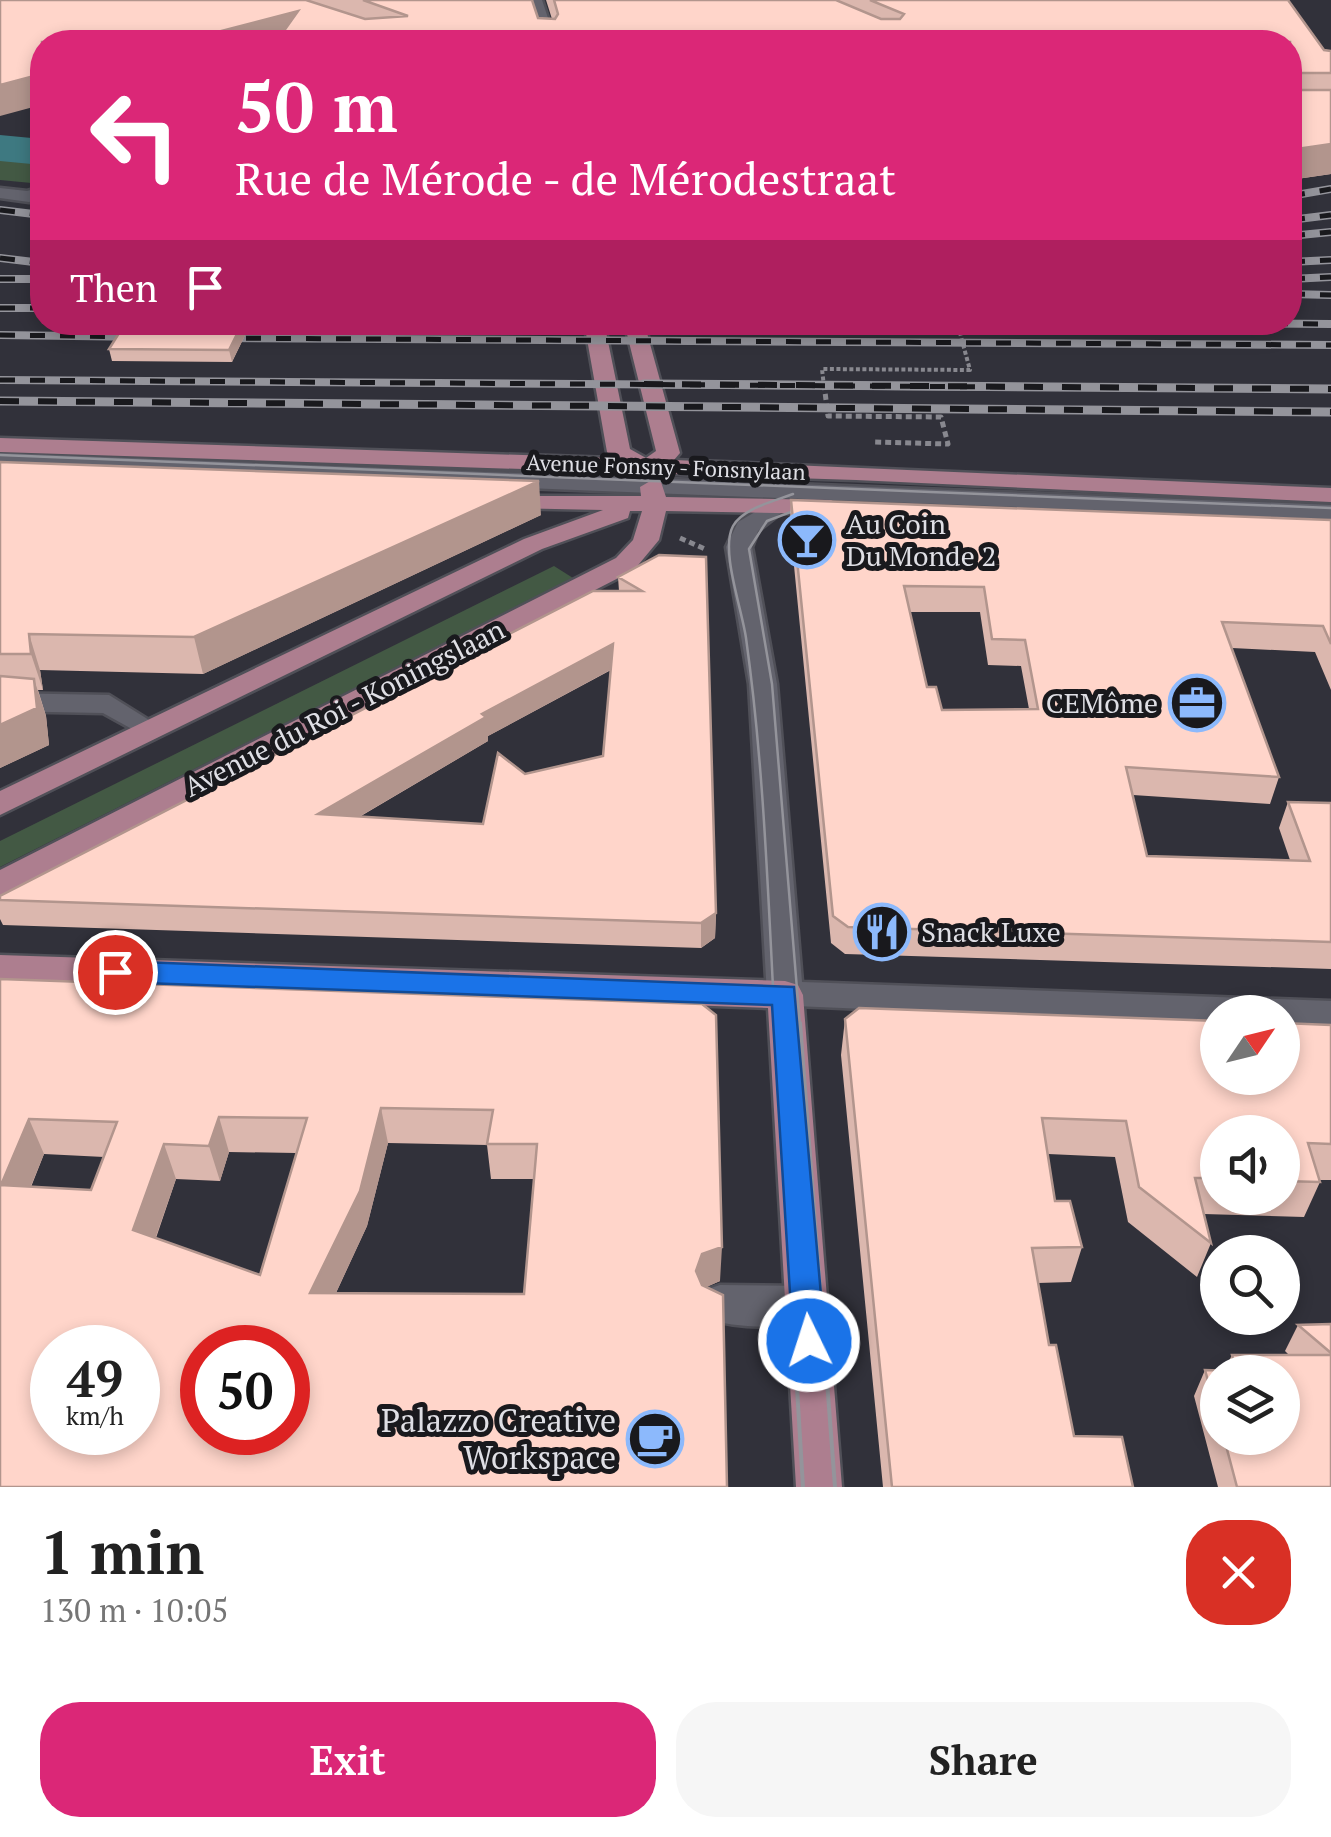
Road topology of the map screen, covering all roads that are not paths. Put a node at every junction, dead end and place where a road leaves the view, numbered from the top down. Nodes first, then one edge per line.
1 (535, 0) edge
2 (545, 30) edge
3 (0, 193) edge
4 (30, 197) edge
5 (596, 335) edge
6 (637, 335) edge
7 (0, 445) edge
8 (0, 460) edge
9 (0, 475) edge
10 (652, 487) junction
11 (1331, 495) edge
12 (780, 506) junction
13 (1331, 512) edge
14 (1331, 525) edge
15 (0, 702) edge
16 (150, 730) junction
17 (0, 804) edge
18 (0, 884) edge
19 (0, 968) edge
20 (785, 995) junction
21 (1200, 1009) edge
22 (1300, 1013) edge
23 (1331, 1014) edge
24 (720, 1304) edge
25 (806, 1305) junction
26 (819, 1487) edge

1 - 2 street
3 - 4 street
5 - 10 main road
6 - 10 main road, Avenue du Roi - Koningslaan
7 - 10 main road, Avenue Fonsny - Fonsnylaan
8 - 10 street, Avenue Fonsny - Fonsnylaan
9 - 10 main road, Avenue Fonsny - Fonsnylaan
10 - 11 main road, Avenue Fonsny - Fonsnylaan
10 - 12 main road, Avenue Fonsny - Fonsnylaan
10 - 13 street, Avenue Fonsny - Fonsnylaan
10 - 16 main road
10 - 18 main road, Avenue du Roi - Koningslaan
12 - 14 main road, Avenue Fonsny - Fonsnylaan
12 - 20 street
15 - 16 street
16 - 17 main road
19 - 20 main road
20 - 21 street
20 - 25 main road
22 - 23 street
24 - 25 street
25 - 26 main road

